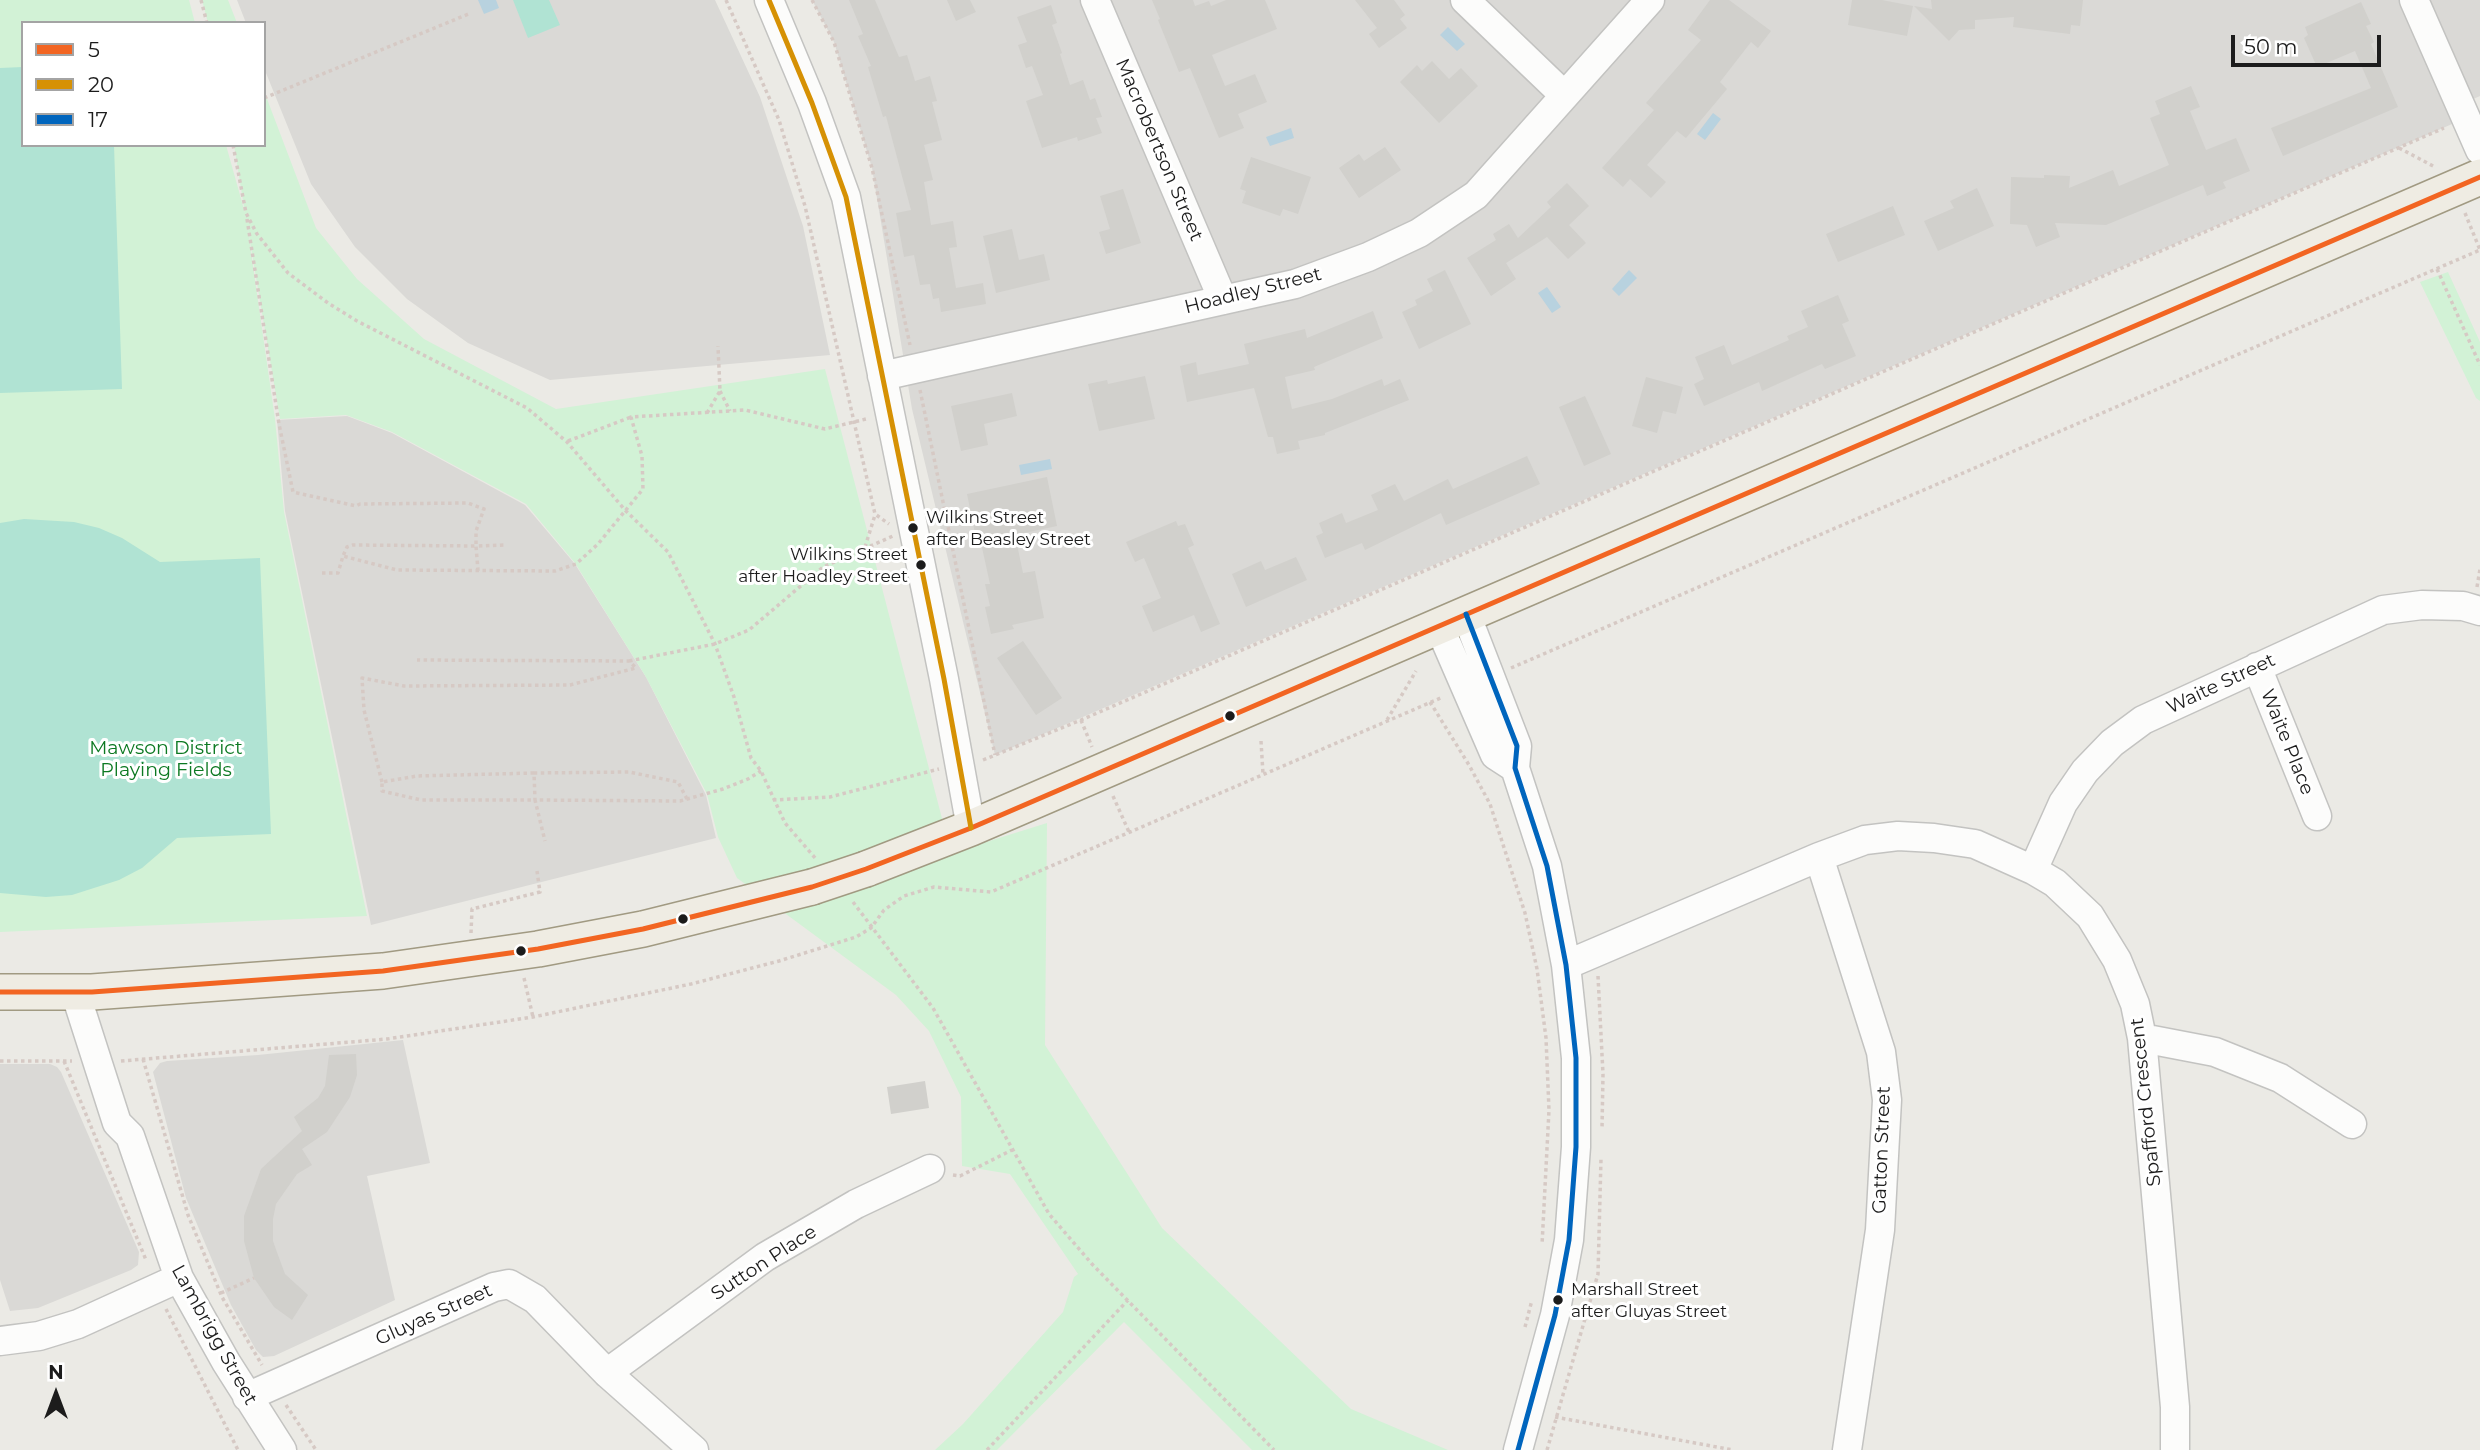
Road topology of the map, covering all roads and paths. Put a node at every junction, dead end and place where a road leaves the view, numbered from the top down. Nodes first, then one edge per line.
1 (201, 0) edge
2 (726, 0) edge
3 (769, 0) edge
4 (1095, 0) edge
5 (1465, 0) edge
6 (1650, 0) edge
7 (2414, 0) edge
8 (471, 13) dead end
9 (206, 21) edge
10 (1564, 94) junction
11 (266, 98) edge
12 (2466, 118) junction
13 (234, 147) edge
14 (2480, 150) edge
15 (2480, 177) edge
16 (246, 213) junction
17 (2480, 250) edge
18 (2437, 269) junction
19 (1223, 300) junction
20 (718, 346) dead end
21 (2480, 365) edge
22 (882, 376) junction
23 (720, 391) junction
24 (730, 411) junction
25 (707, 413) junction
26 (890, 414) junction
27 (925, 415) dead end
28 (631, 417) junction
29 (855, 422) junction
30 (567, 442) junction
31 (625, 510) junction
32 (875, 514) junction
33 (505, 545) dead end
34 (476, 546) junction
35 (865, 547) junction
36 (343, 556) junction
37 (478, 571) junction
38 (322, 573) dead end
39 (2480, 611) edge
40 (1453, 620) junction
41 (715, 644) junction
42 (417, 660) dead end
43 (629, 661) junction
44 (2257, 667) junction
45 (1416, 671) dead end
46 (1478, 682) junction
47 (1430, 702) junction
48 (1385, 722) junction
49 (1261, 741) dead end
50 (960, 769) junction
51 (761, 772) junction
52 (534, 774) junction
53 (1263, 775) junction
54 (382, 782) junction
55 (687, 799) junction
56 (535, 800) junction
57 (773, 800) junction
58 (2317, 816) dead end
59 (971, 828) junction
60 (545, 841) dead end
61 (1819, 857) junction
62 (2033, 870) junction
63 (817, 876) junction
64 (852, 901) dead end
65 (871, 928) junction
66 (1566, 965) junction
67 (0, 992) edge
68 (84, 992) junction
69 (2142, 1038) junction
70 (144, 1059) junction
71 (0, 1061) edge
72 (105, 1061) junction
73 (2352, 1124) dead end
74 (1012, 1150) junction
75 (930, 1170) joint
76 (1540, 1255) dead end
77 (179, 1278) junction
78 (1535, 1289) dead end
79 (1128, 1300) junction
80 (1522, 1337) dead end
81 (0, 1341) edge
82 (607, 1373) junction
83 (274, 1385) junction
84 (247, 1396) junction
85 (1528, 1413) junction
86 (282, 1450) edge
87 (316, 1450) edge
88 (694, 1450) edge
89 (987, 1450) edge
90 (1274, 1450) edge
91 (1518, 1450) edge
92 (1733, 1450) edge
93 (1847, 1450) edge
94 (2175, 1450) edge

1 - 9 path
2 - 29 path
3 - 22 street
4 - 19 street, Macrobertson Street
5 - 10 street
6 - 10 street, Hoadley Street
7 - 12 street
8 - 11 path
10 - 19 street, Hoadley Street
12 - 14 street
12 - 50 path
13 - 16 path
15 - 40 main road
16 - 30 path
16 - 34 path
17 - 18 path
18 - 21 path
18 - 46 path
19 - 22 street, Hoadley Street
20 - 23 path
22 - 26 street
23 - 24 path
23 - 25 path
24 - 25 path
24 - 29 path
25 - 28 path
26 - 27 path
26 - 29 path
26 - 50 street
28 - 30 path
28 - 31 path
29 - 32 path
30 - 31 path
31 - 37 path
31 - 41 path
32 - 35 path
32 - 35 path
33 - 34 path
34 - 36 path
34 - 37 path
35 - 41 path
36 - 37 path
36 - 38 path
39 - 44 street, Waite Street
40 - 46 street
40 - 59 main road
41 - 43 path
41 - 51 path
42 - 43 path
43 - 54 path
44 - 58 street, Waite Place
44 - 62 street, Waite Street
45 - 48 path
46 - 47 path
46 - 66 street
47 - 48 path
47 - 76 path
48 - 53 path
49 - 53 path
50 - 57 path
50 - 59 street
51 - 55 path
51 - 57 path
52 - 54 path
52 - 55 path
52 - 56 path
53 - 65 path
54 - 56 path
55 - 56 path
56 - 60 path
57 - 63 path
59 - 63 main road, bridge
61 - 62 street, Spafford Crescent
61 - 66 street, Spafford Crescent
61 - 93 street, Gatton Street
62 - 69 street, Spafford Crescent
63 - 68 main road
64 - 65 path
65 - 70 path
65 - 74 path
66 - 85 street
67 - 68 main road
68 - 72 street, Lambrigg Street
69 - 73 street
69 - 94 street, Spafford Crescent
70 - 72 path
70 - 83 path
71 - 72 path
72 - 77 street, Lambrigg Street
74 - 75 path
74 - 79 path
75 - 82 street, Sutton Place
77 - 81 street
77 - 84 street, Lambrigg Street
78 - 80 path
79 - 89 path
79 - 90 path
82 - 83 street, Gluyas Street
82 - 88 street, Gluyas Street
83 - 84 street, Gluyas Street
83 - 87 path
84 - 86 street, Lambrigg Street
85 - 91 street
85 - 92 path

